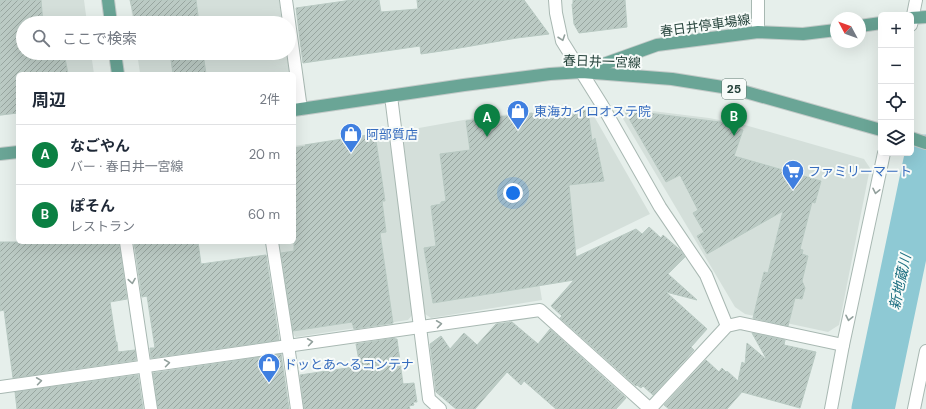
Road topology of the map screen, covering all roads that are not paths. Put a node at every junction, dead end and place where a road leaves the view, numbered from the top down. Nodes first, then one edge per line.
1 (108, 0) edge
2 (286, 0) edge
3 (545, 0) edge
4 (555, 0) edge
5 (758, 0) edge
6 (916, 0) edge
7 (914, 12) edge
8 (556, 13) junction
9 (110, 16) edge
10 (288, 16) edge
11 (926, 17) edge
12 (914, 20) edge
13 (878, 23) edge
14 (866, 25) edge
15 (830, 31) edge
16 (758, 32) junction
17 (116, 60) edge
18 (292, 60) edge
19 (118, 72) edge
20 (293, 72) edge
21 (582, 72) junction
22 (391, 96) junction
23 (297, 109) edge
24 (878, 129) edge
25 (914, 139) edge
26 (926, 143) edge
27 (16, 152) edge
28 (0, 154) edge
29 (883, 156) edge
30 (126, 244) edge
31 (272, 244) edge
32 (727, 326) junction
33 (420, 327) junction
34 (288, 345) junction
35 (844, 345) junction
36 (926, 352) edge
37 (145, 366) junction
38 (0, 387) edge
39 (151, 409) edge
40 (297, 409) edge
41 (440, 409) edge
42 (650, 409) edge
43 (831, 409) edge
44 (914, 409) edge

1 - 9 main road
2 - 10 street
3 - 8 street
4 - 8 street
5 - 16 street
6 - 7 street
8 -> 21 street
11 - 12 main road
13 - 14 main road
15 - 16 main road, 春日井停車場線
16 - 21 main road, 春日井停車場線
17 - 19 main road
18 - 20 street
21 - 22 main road, 春日井一宮線 / 25
21 - 24 main road, 春日井一宮線 / 25
21 - 32 street
22 - 23 main road, 春日井一宮線 / 25
22 - 33 street
25 - 26 main road
27 - 28 main road
29 -> 35 street
30 -> 37 street
31 - 34 street
32 - 35 street
32 - 42 street
34 -> 33 street
33 - 41 street
33 -> 42 street
37 -> 34 street
34 - 40 street
35 - 43 street
36 - 44 street
38 -> 37 street
37 - 39 street

